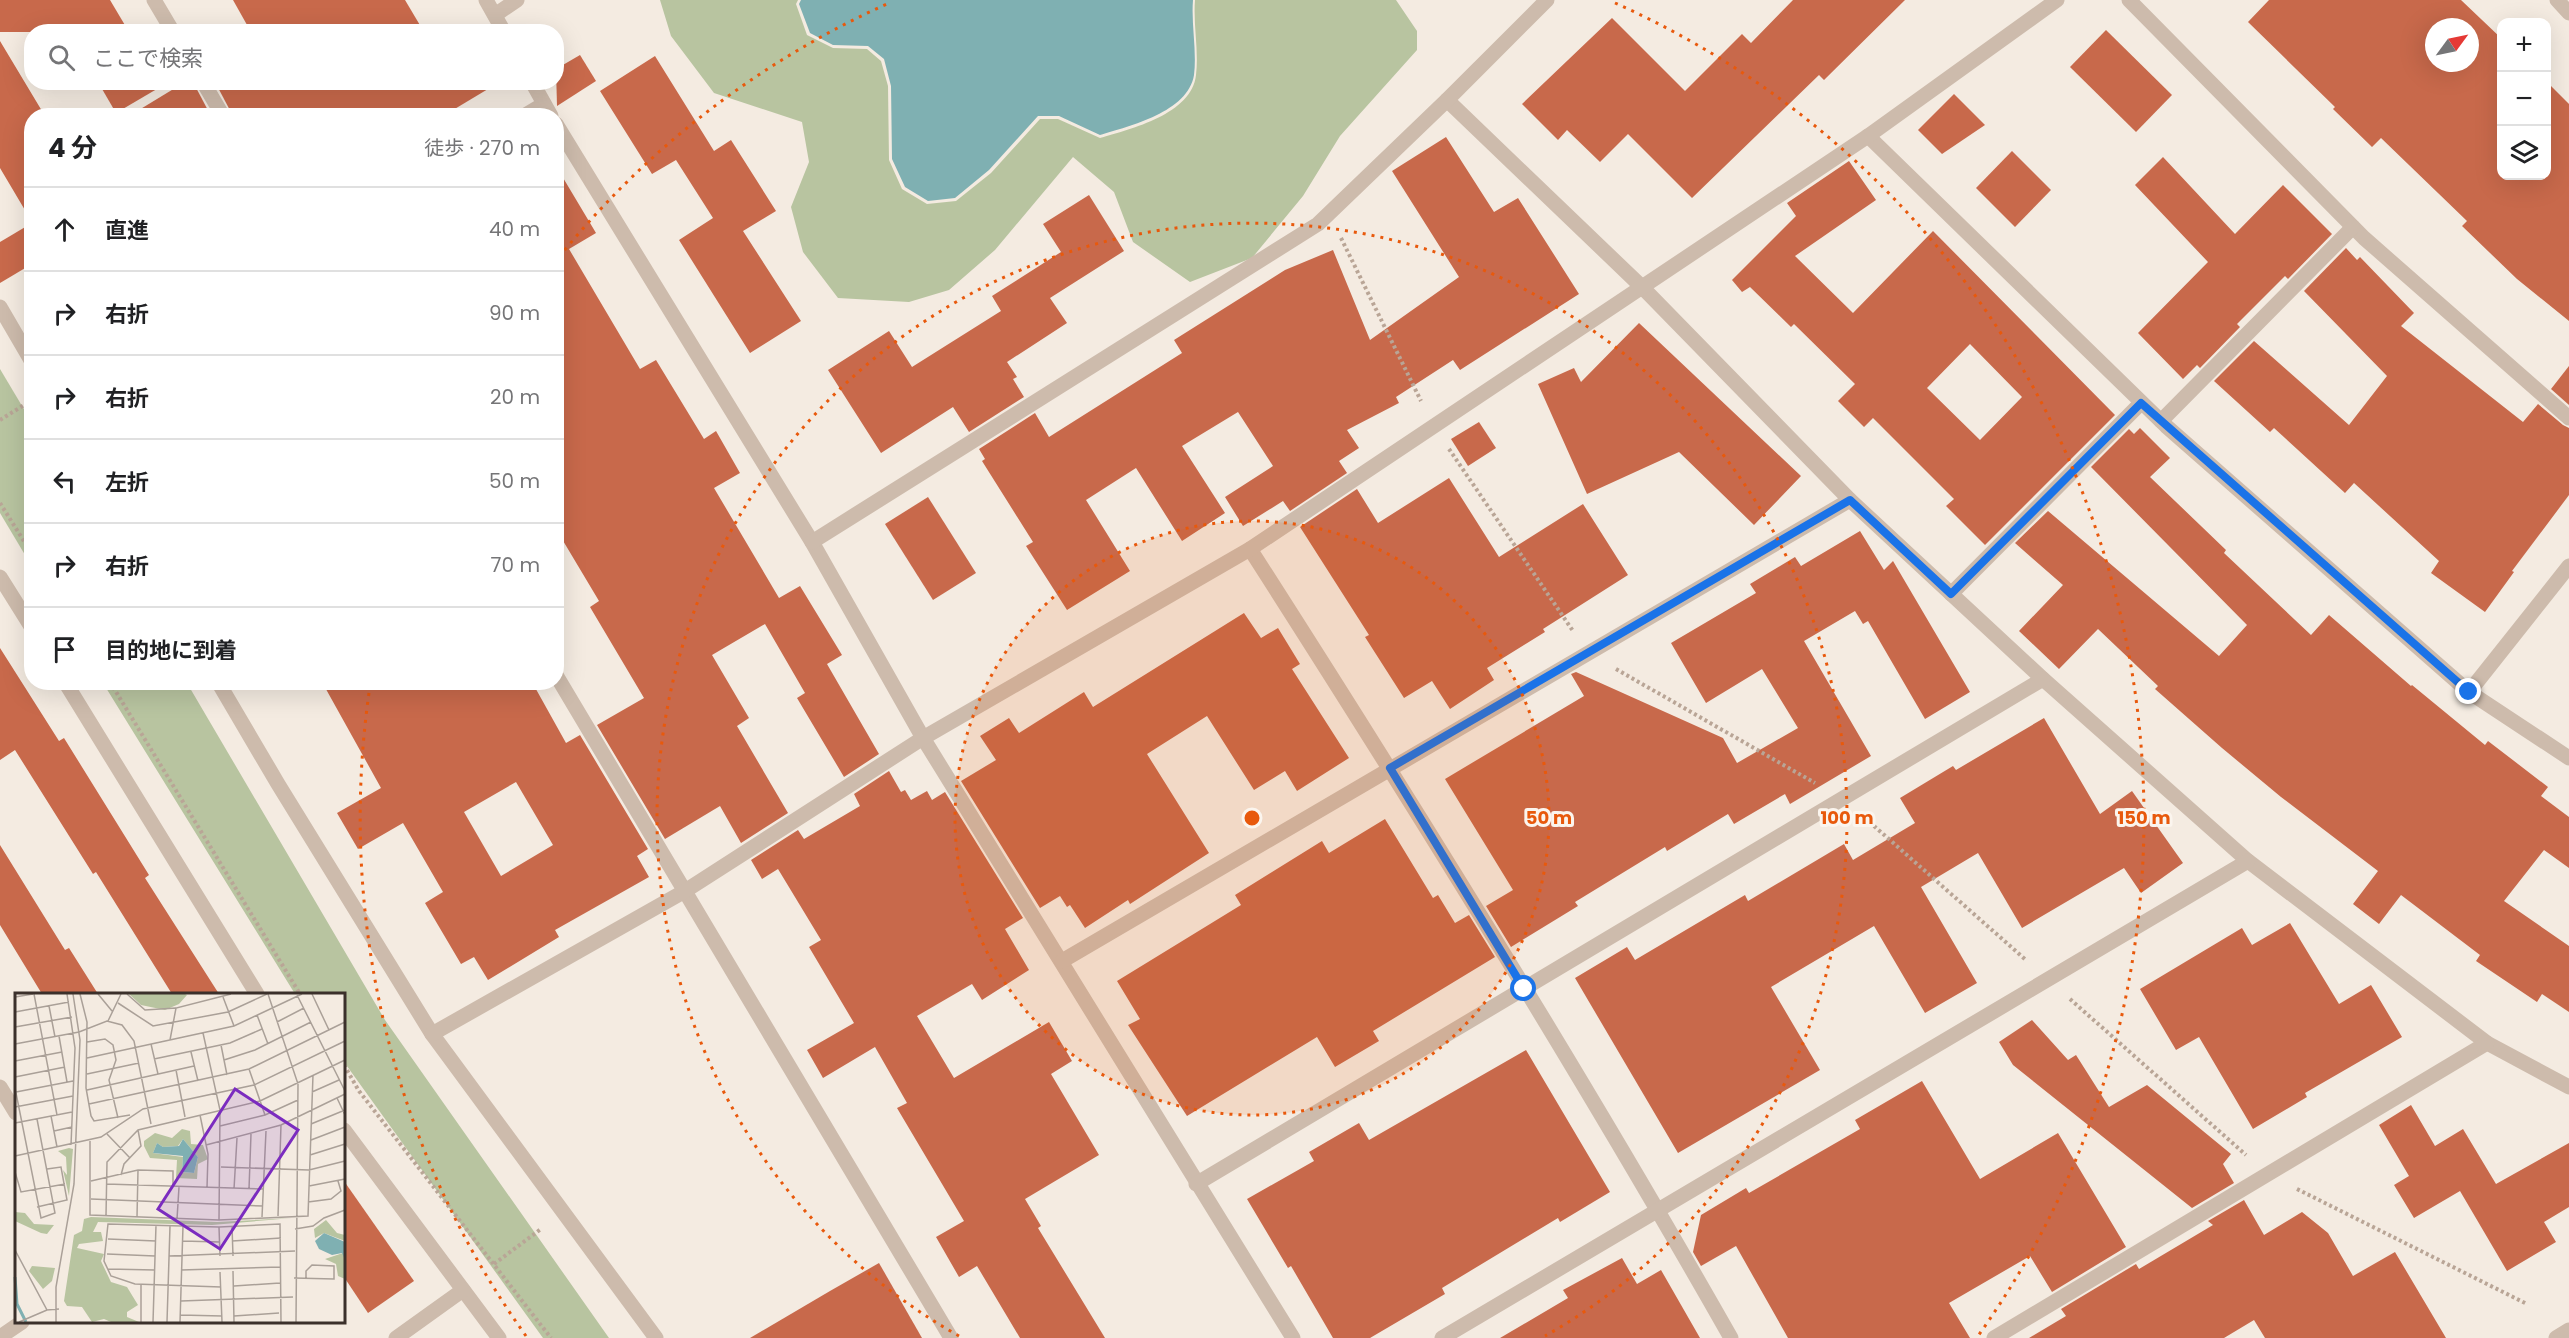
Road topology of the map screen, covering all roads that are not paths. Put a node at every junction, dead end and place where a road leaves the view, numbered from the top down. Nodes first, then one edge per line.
1 (154, 0) edge
2 (486, 0) edge
3 (517, 0) edge
4 (1547, 0) edge
5 (2057, 0) edge
6 (2129, 0) edge
7 (2557, 0) edge
8 (2569, 13) edge
9 (495, 15) junction
10 (168, 24) edge
11 (500, 24) edge
12 (208, 90) edge
13 (537, 90) edge
14 (1447, 100) junction
15 (219, 108) edge
16 (547, 108) edge
17 (1868, 136) junction
18 (564, 137) edge
19 (2353, 227) junction
20 (1643, 288) junction
21 (0, 307) edge
22 (24, 348) edge
23 (2141, 403) junction
24 (2569, 418) edge
25 (2161, 422) junction
26 (1850, 500) junction
27 (812, 542) junction
28 (1250, 549) junction
29 (2569, 566) edge
30 (0, 577) edge
31 (1951, 594) junction
32 (24, 615) edge
33 (2043, 679) junction
34 (564, 688) edge
35 (70, 690) edge
36 (223, 690) edge
37 (2469, 692) junction
38 (923, 738) junction
39 (2569, 758) edge
40 (1390, 768) junction
41 (2248, 861) junction
42 (685, 891) junction
43 (1062, 961) junction
44 (1524, 989) junction
45 (256, 993) edge
46 (432, 1034) junction
47 (2487, 1043) junction
48 (0, 1087) edge
49 (2569, 1087) edge
50 (15, 1111) edge
51 (345, 1131) edge
52 (1196, 1184) junction
53 (1658, 1210) junction
54 (464, 1290) junction
55 (21, 1323) edge
56 (2569, 1330) edge
57 (0, 1337) edge
58 (396, 1338) edge
59 (499, 1338) edge
60 (656, 1338) edge
61 (951, 1338) edge
62 (1293, 1338) edge
63 (1442, 1338) edge
64 (1731, 1338) edge
65 (1994, 1338) edge
66 (2556, 1338) edge

1 - 10 street
2 - 9 street
3 - 9 street
4 - 14 street
5 - 17 street
6 - 19 street
7 - 8 street
9 - 11 street
12 - 15 street
13 - 16 street
14 - 20 street
14 - 27 street
17 - 20 street
17 - 23 street
18 - 27 street
19 - 24 street
19 - 25 street
20 - 26 street
20 - 28 street
21 - 22 street
23 - 25 street
23 - 31 street
25 - 37 street
26 - 31 street
26 - 40 street
27 - 38 street
28 - 38 street
28 - 40 street
29 - 37 street
30 - 32 street
31 - 33 street
33 - 41 street
33 - 44 street
34 - 42 street
35 - 45 street
36 - 46 street
37 - 39 street
38 - 42 street
38 - 43 street
40 - 43 street
40 - 44 street
41 - 47 street
41 - 53 street
42 - 46 street
42 - 61 street
43 - 52 street
44 - 52 street
44 - 53 street
46 - 60 street
47 - 49 street
47 - 65 street
48 - 50 street
51 - 54 street
52 - 62 street
53 - 63 street
53 - 64 street
54 - 58 street
54 - 59 street
55 - 57 street
56 - 66 street

